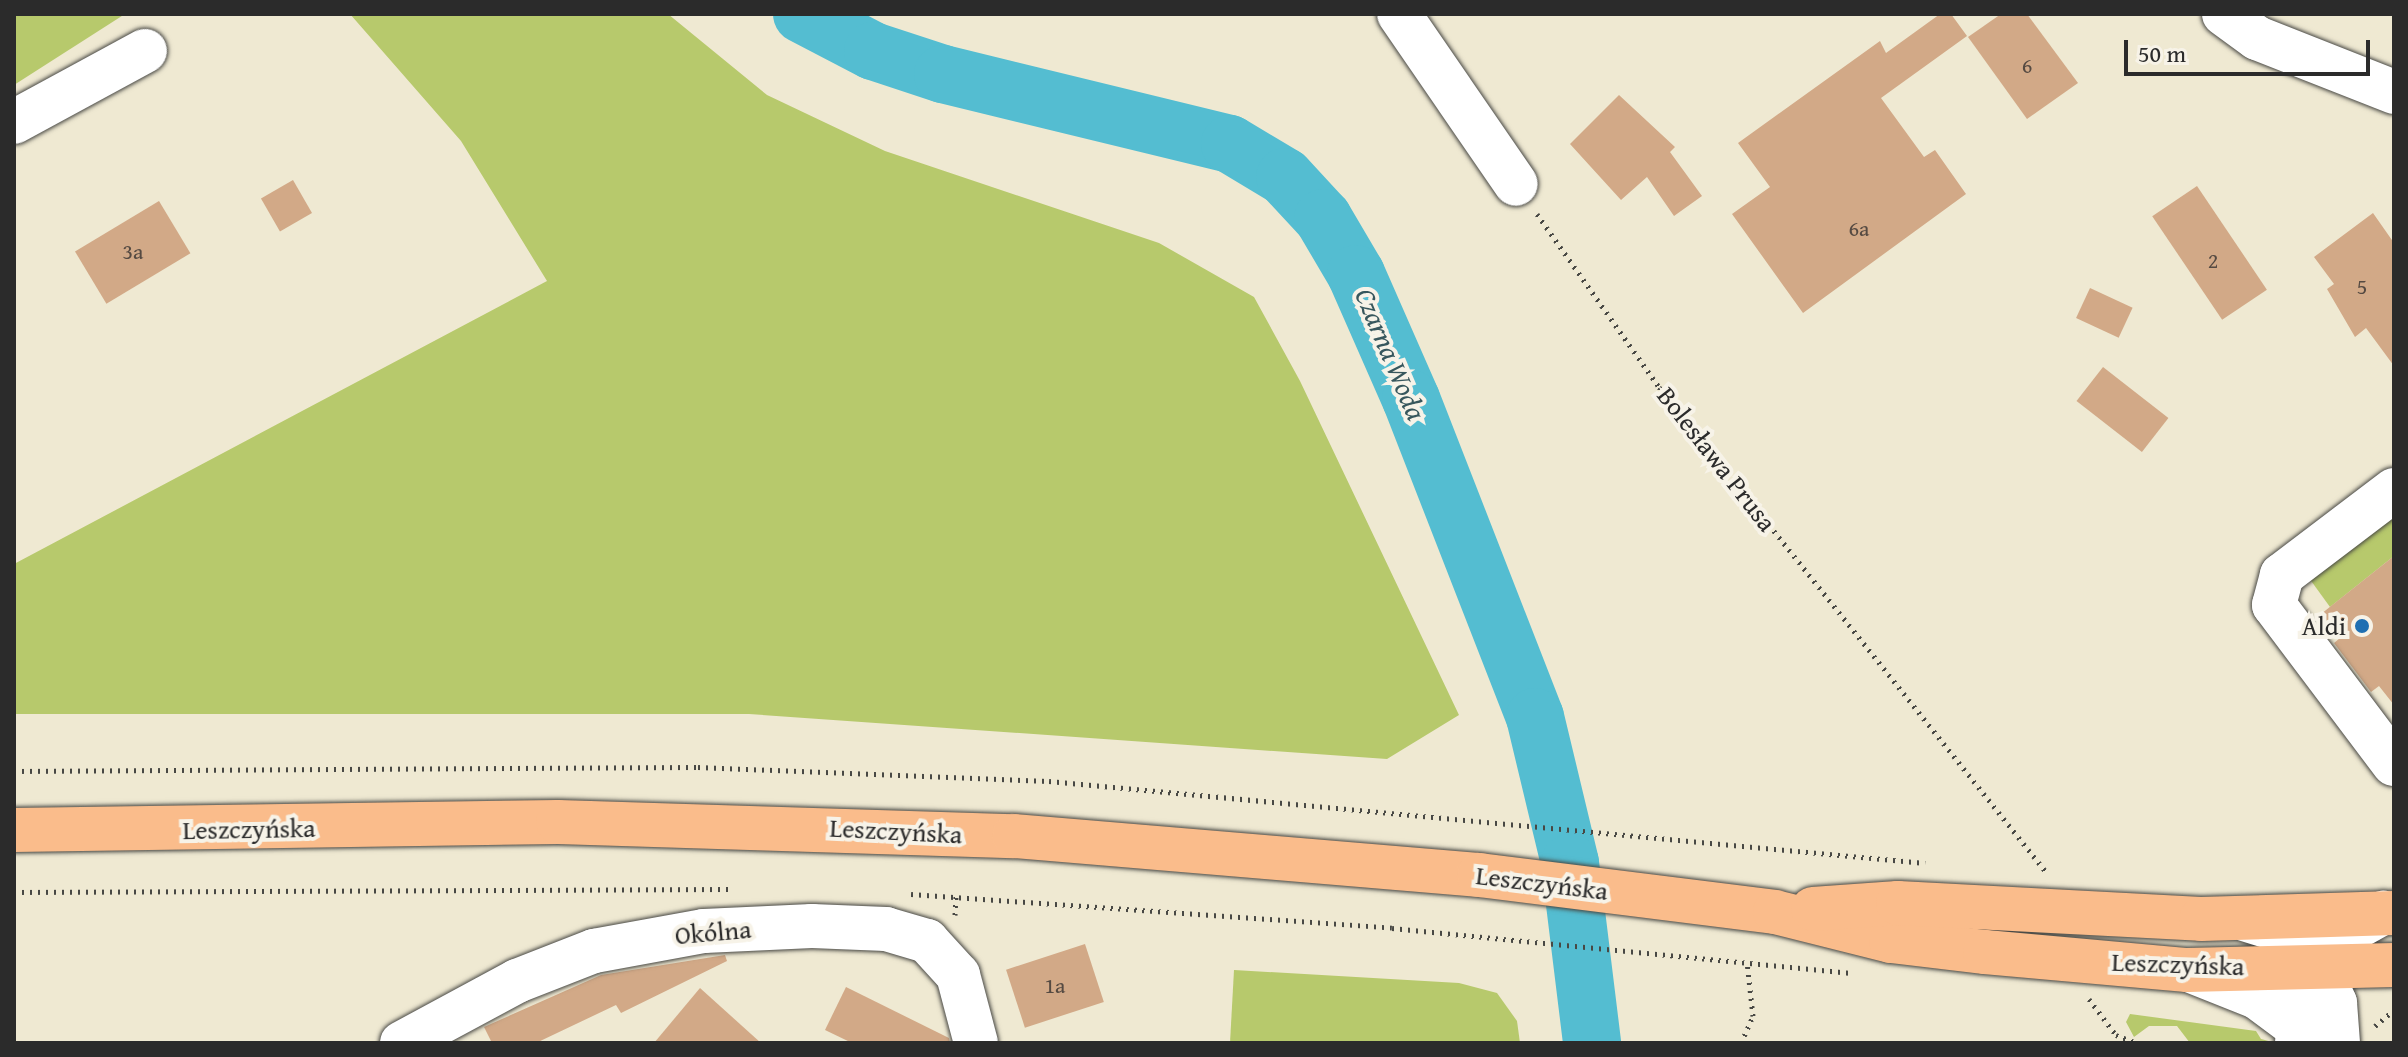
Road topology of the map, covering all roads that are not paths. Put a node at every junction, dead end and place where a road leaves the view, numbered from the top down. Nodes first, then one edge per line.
1 (1399, 14) edge
2 (2224, 14) edge
3 (145, 51) dead end
4 (2394, 92) edge
5 (14, 122) edge
6 (1516, 184) road end
7 (2394, 490) edge
8 (2394, 764) edge
9 (14, 830) edge
10 (1775, 912) junction
11 (2388, 913) edge
12 (2244, 919) junction
13 (2318, 965) junction
14 (2394, 965) edge
15 (2187, 970) junction
16 (2317, 1034) edge
17 (402, 1043) edge
18 (976, 1043) edge

1 - 6 street
2 - 4 street
3 - 5 street
7 - 8 street
9 - 10 main road, Leszczyńska
10 - 12 main road, Leszczyńska
10 - 15 main road, Leszczyńska
11 - 12 main road, Leszczyńska
11 - 13 street
12 - 13 street
13 - 14 main road, Leszczyńska
13 - 15 main road, Leszczyńska
13 - 16 street
14 - 16 street
15 - 16 street
17 - 18 street, Okólna

